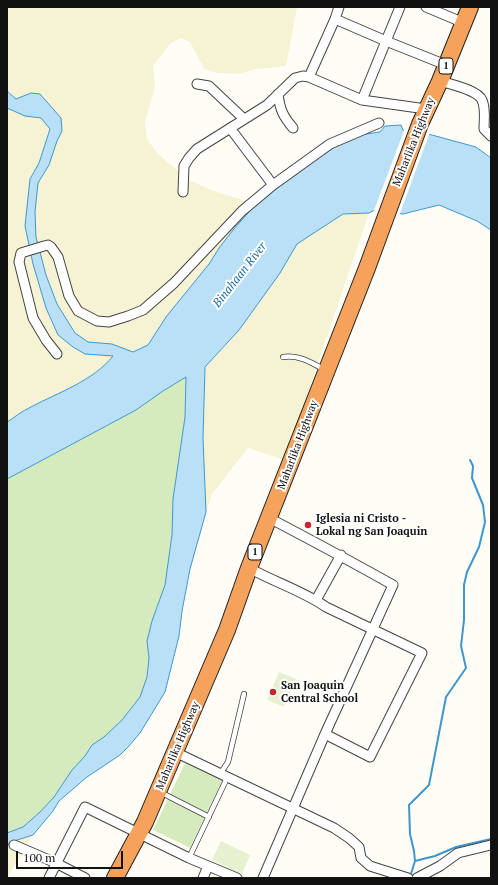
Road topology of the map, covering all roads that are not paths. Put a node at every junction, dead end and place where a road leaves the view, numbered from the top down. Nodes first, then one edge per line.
1 (339, 7) edge
2 (400, 7) edge
3 (426, 7) edge
4 (470, 7) edge
5 (335, 20) junction
6 (464, 23) junction
7 (386, 41) junction
8 (446, 66) junction
9 (309, 77) junction
10 (440, 81) junction
11 (197, 84) dead end
12 (278, 94) junction
13 (362, 100) junction
14 (426, 109) junction
15 (244, 119) junction
16 (379, 123) dead end
17 (230, 128) junction
18 (293, 128) dead end
19 (491, 136) edge
20 (274, 185) junction
21 (182, 192) dead end
22 (57, 354) dead end
23 (284, 357) dead end
24 (327, 371) junction
25 (269, 518) junction
26 (341, 555) junction
27 (249, 568) junction
28 (316, 600) junction
29 (373, 629) junction
30 (244, 694) dead end
31 (326, 734) junction
32 (175, 752) junction
33 (224, 776) junction
34 (158, 792) junction
35 (292, 809) junction
36 (209, 817) junction
37 (139, 832) junction
38 (14, 845) dead end
39 (491, 845) edge
40 (189, 858) junction
41 (56, 863) junction
42 (208, 866) junction
43 (49, 878) edge
44 (85, 878) edge
45 (114, 878) edge
46 (203, 878) edge
47 (236, 878) edge
48 (263, 878) edge
49 (407, 878) edge
50 (417, 878) edge

1 - 5 street
2 - 7 street
3 - 6 street
4 - 6 highway, Maharlika Highway / 1
5 - 7 street
5 - 9 street
6 - 8 highway, Maharlika Highway / 1
7 - 8 street
7 - 13 street
8 - 10 highway, Maharlika Highway / 1
9 - 12 street
9 - 13 street
10 - 14 highway, Maharlika Highway / 1
10 - 19 street
11 - 15 street
12 - 15 street
12 - 18 street
13 - 14 street
14 - 24 highway, Maharlika Highway / 1
15 - 17 street
16 - 20 street
17 - 20 street
17 - 21 street
20 - 22 street
23 - 24 lane
24 - 25 highway, Maharlika Highway / 1
25 - 26 street
25 - 27 highway, Maharlika Highway / 1
26 - 28 street
26 - 29 street
27 - 28 street
27 - 32 highway, Maharlika Highway / 1
28 - 29 street
29 - 31 street
29 - 31 street
30 - 33 lane
31 - 35 street
32 - 33 street
32 - 34 highway, Maharlika Highway / 1
33 - 35 street
33 - 36 lane
34 - 36 lane
34 - 37 highway, Maharlika Highway / 1
35 - 48 street
35 - 49 street
36 - 40 lane
37 - 40 street
37 - 41 street
37 - 45 highway, Maharlika Highway / 1
38 - 41 street
39 - 50 street
40 - 42 street
41 - 43 street
41 - 44 street
42 - 46 street
42 - 47 street

